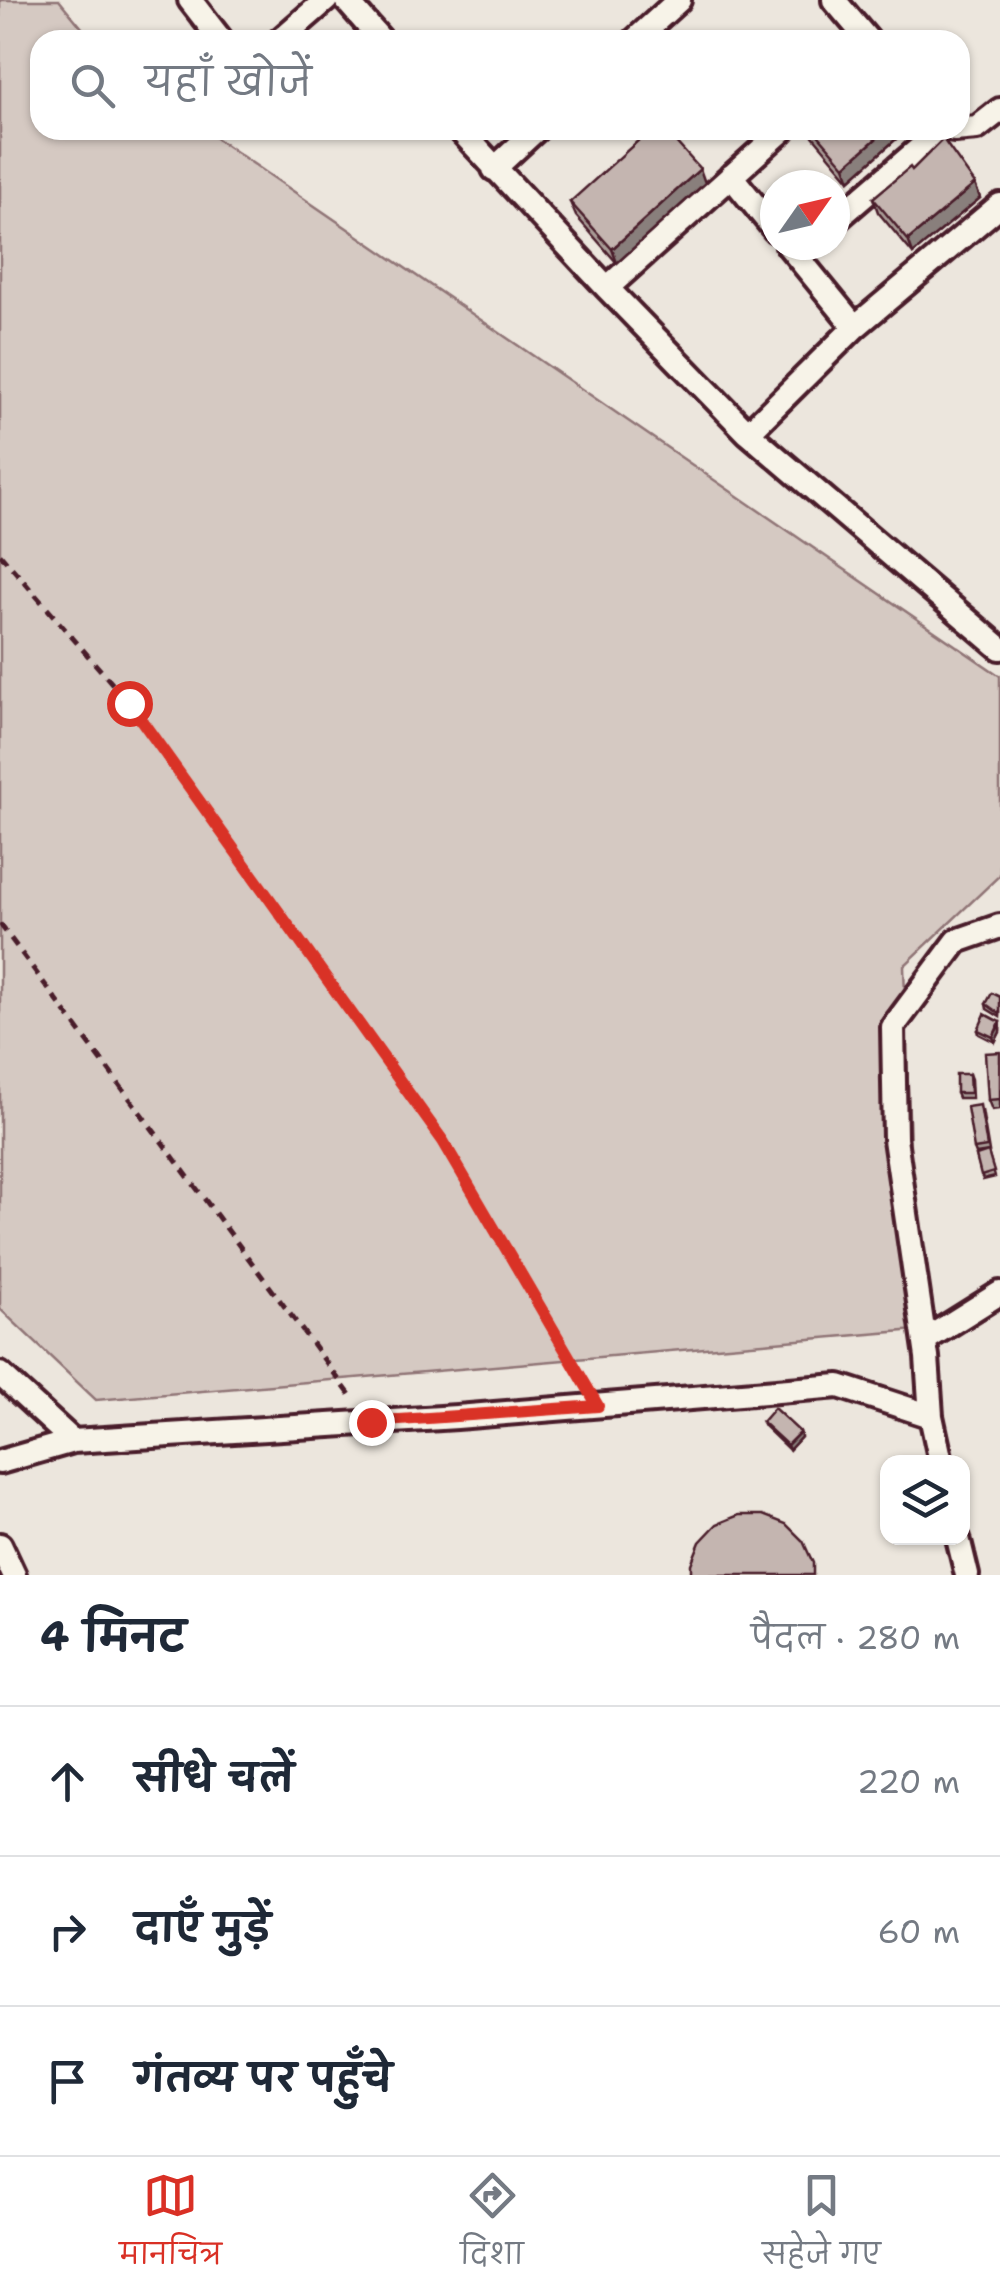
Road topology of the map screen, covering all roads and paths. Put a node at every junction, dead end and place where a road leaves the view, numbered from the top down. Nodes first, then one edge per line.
1 (190, 0) edge
2 (326, 0) edge
3 (346, 0) edge
4 (679, 0) edge
5 (834, 0) edge
6 (213, 30) edge
7 (292, 30) edge
8 (372, 30) edge
9 (646, 30) edge
10 (860, 30) edge
11 (1000, 110) edge
12 (970, 129) edge
13 (469, 140) edge
14 (525, 140) edge
15 (772, 140) edge
16 (930, 140) edge
17 (494, 169) junction
18 (731, 176) junction
19 (1000, 205) edge
20 (850, 208) edge
21 (760, 212) edge
22 (806, 260) edge
23 (606, 288) junction
24 (855, 326) junction
25 (748, 432) junction
26 (0, 554) edge
27 (1000, 648) edge
28 (0, 924) edge
29 (1000, 926) edge
30 (1000, 1293) edge
31 (925, 1340) junction
32 (0, 1374) edge
33 (598, 1406) junction
34 (930, 1416) junction
35 (371, 1422) junction
36 (73, 1440) junction
37 (939, 1455) edge
38 (0, 1462) edge
39 (0, 1545) edge
40 (960, 1545) edge
41 (14, 1575) edge
42 (966, 1575) edge

1 - 6 street
2 - 7 street
3 - 8 street
4 - 9 street
5 - 10 street
11 - 12 street
13 - 17 street
14 - 17 street
15 - 18 street
16 - 20 street
17 - 23 street
18 - 21 street
18 - 23 street
19 - 24 street
22 - 24 street
23 - 25 street
24 - 25 street
25 - 27 street
26 - 33 path
28 - 35 path
29 - 31 street
30 - 31 street
31 - 34 street
32 - 36 street
33 - 34 street
33 - 35 street
34 - 37 street
35 - 36 street
36 - 38 street
39 - 41 street
40 - 42 street

